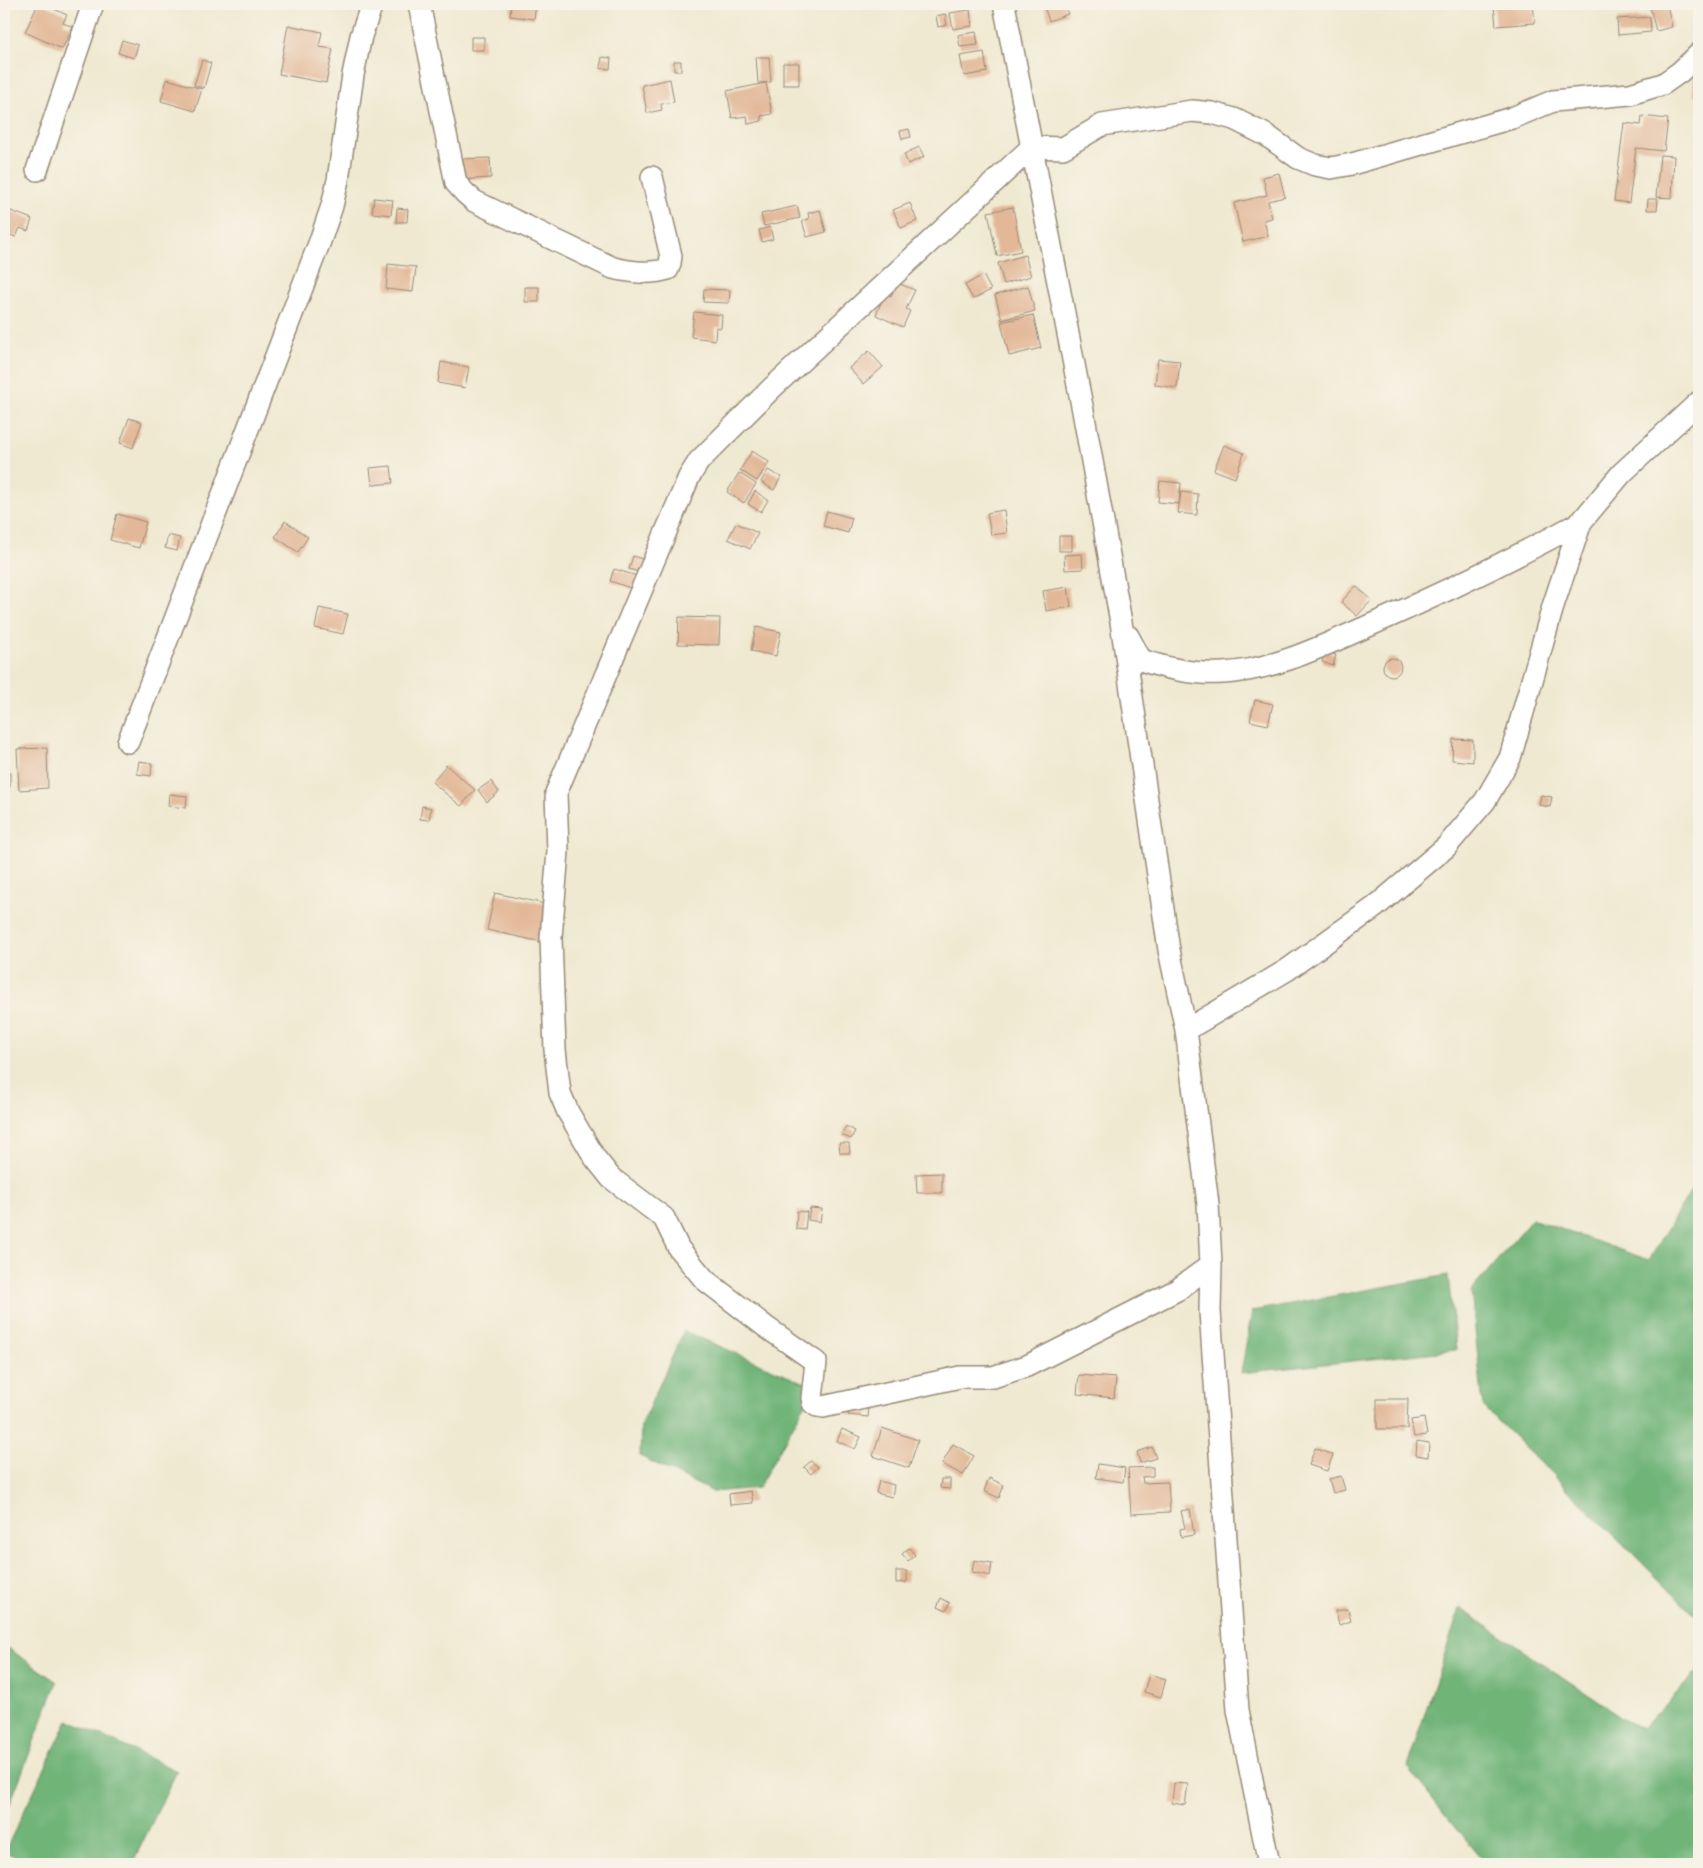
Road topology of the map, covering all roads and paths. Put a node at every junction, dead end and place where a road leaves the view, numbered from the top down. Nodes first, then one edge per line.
1 (93, 4) edge
2 (372, 4) edge
3 (419, 4) edge
4 (1004, 4) edge
5 (1699, 54) edge
6 (1032, 147) junction
7 (37, 170) dead end
8 (652, 177) dead end
9 (1699, 402) edge
10 (1581, 522) junction
11 (1121, 622) junction
12 (128, 742) dead end
13 (1186, 1030) junction
14 (1211, 1265) junction
15 (1269, 1864) edge

1 - 7 street
2 - 12 street
3 - 8 street
4 - 6 street
5 - 6 street
6 - 11 street
6 - 14 street
9 - 10 street
10 - 11 street
10 - 13 street
11 - 13 street
13 - 14 street
14 - 15 street

